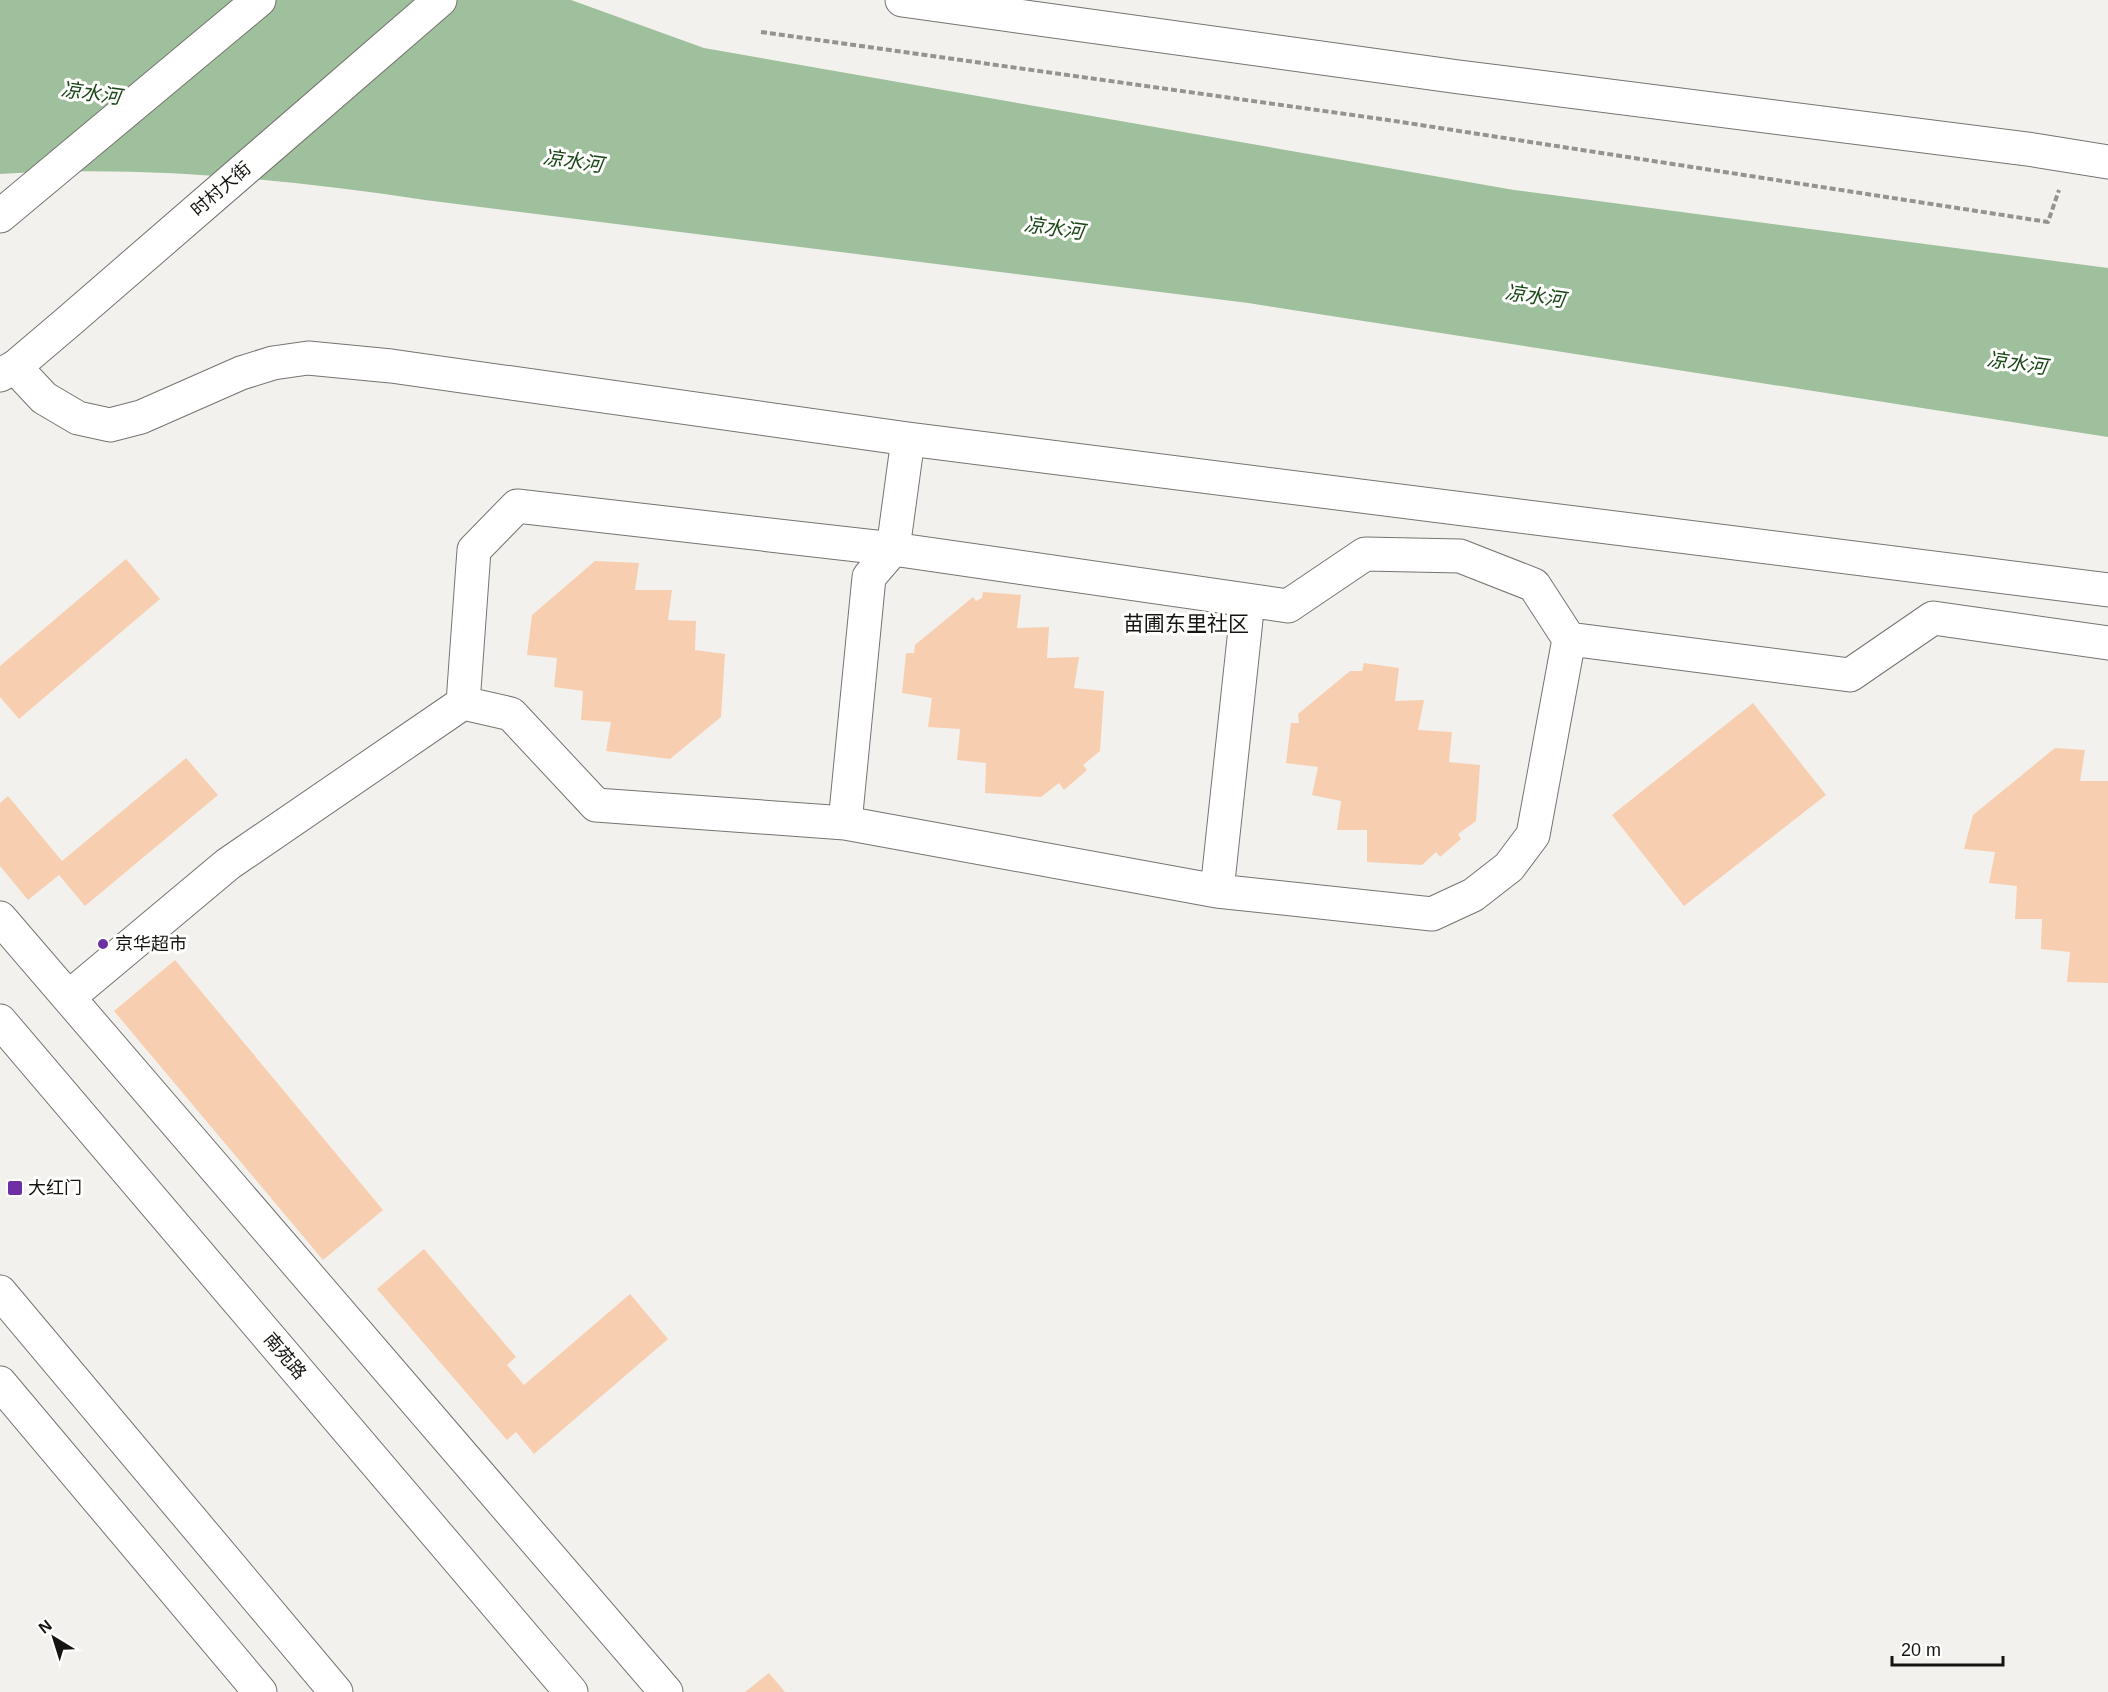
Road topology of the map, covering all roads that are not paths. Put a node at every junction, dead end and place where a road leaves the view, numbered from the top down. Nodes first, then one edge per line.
1 (259, 0) edge
2 (440, 0) edge
3 (902, 0) edge
4 (2108, 162) edge
5 (0, 216) edge
6 (7, 371) edge
7 (908, 438) junction
8 (893, 549) junction
9 (2108, 590) edge
10 (1248, 601) junction
11 (1569, 639) junction
12 (2108, 643) edge
13 (463, 704) junction
14 (845, 823) junction
15 (1217, 891) junction
16 (0, 918) edge
17 (69, 997) junction
18 (0, 1021) edge
19 (0, 1292) edge
20 (0, 1383) edge
21 (260, 1692) edge
22 (336, 1692) edge
23 (571, 1692) edge
24 (666, 1692) edge

1 - 5 main road
2 - 6 main road, 时村大街
3 - 4 main road
6 - 7 main road
7 - 8 main road
7 - 9 main road
8 - 10 main road
8 - 13 main road
8 - 14 main road
10 - 11 main road
10 - 15 main road
11 - 12 main road
11 - 15 main road
13 - 14 main road
13 - 17 main road
14 - 15 main road
16 - 17 main road
17 - 24 main road
18 - 23 main road, 南苑路
19 - 22 main road
20 - 21 main road

